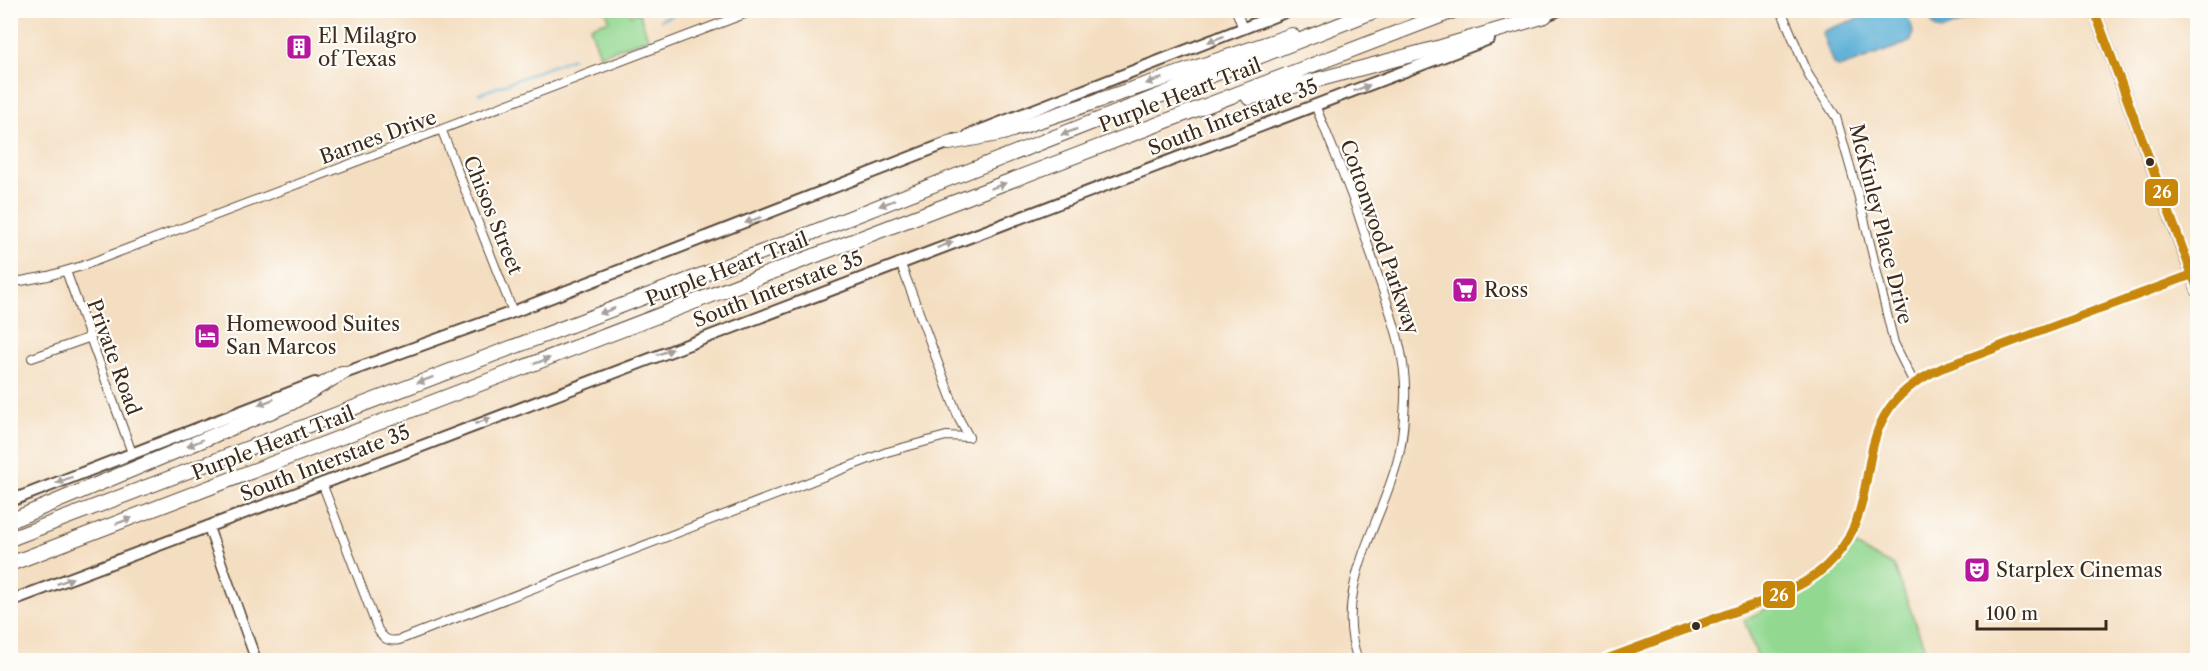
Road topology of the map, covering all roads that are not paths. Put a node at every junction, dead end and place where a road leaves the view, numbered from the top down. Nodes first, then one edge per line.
1 (754, 10) edge
2 (1236, 10) edge
3 (1290, 10) edge
4 (1369, 10) edge
5 (1377, 10) edge
6 (1456, 10) edge
7 (1559, 10) edge
8 (1781, 10) edge
9 (2094, 10) edge
10 (1545, 16) junction
11 (1243, 29) junction
12 (1316, 105) junction
13 (1166, 122) junction
14 (442, 131) junction
15 (949, 143) junction
16 (900, 262) junction
17 (66, 272) junction
18 (2194, 274) edge
19 (10, 283) edge
20 (2198, 291) edge
21 (513, 312) junction
22 (88, 338) junction
23 (32, 358) dead end
24 (342, 373) junction
25 (1914, 383) junction
26 (132, 453) junction
27 (322, 483) junction
28 (10, 501) edge
29 (10, 520) edge
30 (208, 526) junction
31 (10, 539) edge
32 (10, 564) edge
33 (10, 601) edge
34 (256, 660) edge
35 (1358, 660) edge
36 (1604, 660) edge

1 - 14 street, Barnes Drive
2 - 11 street
3 - 11 main road
4 -> 15 highway
5 -> 31 highway, Purple Heart Trail
6 - 13 highway, Purple Heart Trail
7 - 10 main road, South Interstate 35
8 - 25 street, McKinley Place Drive
9 - 18 main road
12 -> 10 main road, South Interstate 35
10 - 13 highway
11 -> 15 main road
16 -> 12 main road, South Interstate 35
12 - 35 street, Cottonwood Parkway
32 -> 13 highway, Purple Heart Trail
14 - 17 street, Barnes Drive
14 - 21 street, Chisos Street
15 -> 21 main road
27 -> 16 main road, South Interstate 35
16 - 27 street
17 - 19 street, Barnes Drive
17 - 22 street, Private Road
18 - 20 main road
18 - 25 street
21 - 24 main road
22 - 23 street
22 - 26 street, Private Road
24 -> 26 main road
24 -> 29 highway
25 - 36 street
26 -> 28 main road
27 - 30 main road, South Interstate 35
33 -> 30 main road, South Interstate 35
30 - 34 street

